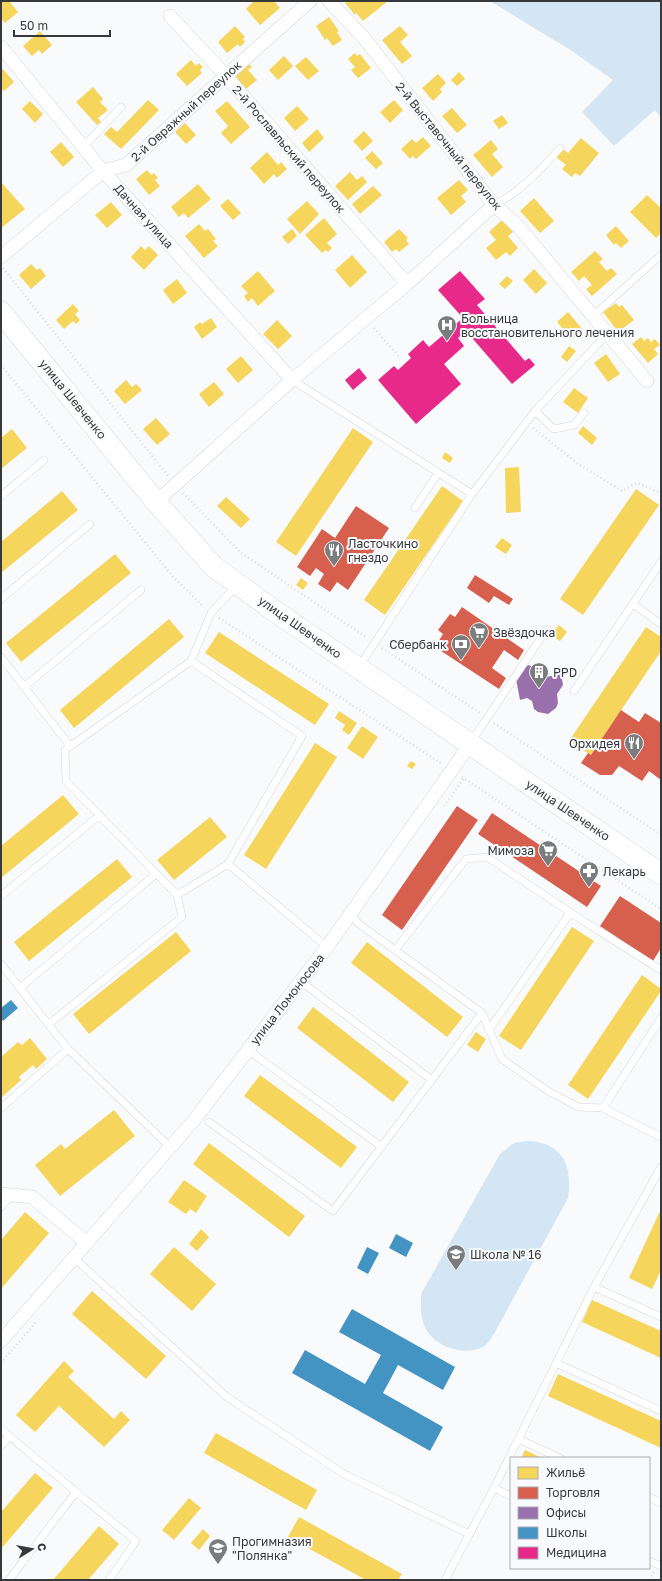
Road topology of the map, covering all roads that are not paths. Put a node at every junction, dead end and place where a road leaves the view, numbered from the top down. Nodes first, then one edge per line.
1 (310, 1) edge
2 (329, 1) edge
3 (170, 16) dead end
4 (1, 47) edge
5 (226, 76) junction
6 (121, 107) dead end
7 (83, 146) junction
8 (560, 148) dead end
9 (103, 171) junction
10 (494, 205) junction
11 (661, 255) edge
12 (1, 256) edge
13 (407, 284) junction
14 (593, 316) junction
15 (3, 319) edge
16 (608, 333) junction
17 (292, 380) junction
18 (647, 381) dead end
19 (535, 411) junction
20 (584, 413) dead end
21 (44, 460) dead end
22 (438, 473) junction
23 (472, 494) junction
24 (1, 496) edge
25 (156, 502) junction
26 (415, 508) dead end
27 (90, 524) dead end
28 (661, 562) edge
29 (238, 584) junction
30 (141, 590) dead end
31 (1, 599) edge
32 (633, 604) junction
33 (661, 624) edge
34 (547, 629) dead end
35 (1, 657) edge
36 (191, 661) junction
37 (359, 668) junction
38 (24, 687) junction
39 (574, 691) dead end
40 (471, 743) junction
41 (70, 746) junction
42 (100, 815) junction
43 (228, 864) junction
44 (659, 869) edge
45 (156, 874) junction
46 (177, 895) junction
47 (1, 896) edge
48 (570, 913) junction
49 (350, 914) junction
50 (327, 947) junction
51 (395, 950) junction
52 (1, 964) edge
53 (661, 969) edge
54 (300, 982) junction
55 (20, 988) junction
56 (482, 1014) junction
57 (661, 1018) edge
58 (48, 1024) junction
59 (489, 1030) junction
60 (68, 1049) junction
61 (248, 1050) junction
62 (432, 1080) junction
63 (1, 1108) edge
64 (603, 1108) junction
65 (209, 1122) dead end
66 (661, 1138) edge
67 (170, 1147) junction
68 (382, 1147) junction
69 (661, 1167) edge
70 (6, 1195) edge
71 (1, 1207) edge
72 (87, 1243) junction
73 (74, 1258) junction
74 (594, 1286) junction
75 (661, 1317) edge
76 (1, 1341) edge
77 (556, 1363) junction
78 (661, 1411) edge
79 (1, 1429) edge
80 (8, 1436) junction
81 (518, 1439) junction
82 (1, 1446) edge
83 (558, 1457) edge
84 (494, 1488) junction
85 (76, 1492) junction
86 (510, 1496) edge
87 (650, 1498) edge
88 (661, 1503) edge
89 (470, 1534) junction
90 (650, 1561) edge
91 (661, 1566) edge
92 (8, 1580) edge
93 (109, 1580) edge
94 (445, 1580) edge

1 - 5 street, 2-й Овражный переулок
2 - 10 street, 2-й Выставочный переулок
3 - 5 street, 2-й Рославльский переулок
4 - 7 street, Дачная улица
5 - 9 street, 2-й Овражный переулок
5 - 13 street, 2-й Рославльский переулок
6 - 7 lane
7 - 9 street, Дачная улица
8 - 10 lane
9 - 12 street, 2-й Овражный переулок
9 - 17 street, Дачная улица
10 - 13 street
10 - 14 street, 2-й Выставочный переулок
11 - 14 lane
13 - 17 street
14 - 16 street, 2-й Выставочный переулок
15 - 25 main road, улица Шевченко
16 - 18 street, 2-й Выставочный переулок
16 - 19 lane
17 - 22 lane
17 - 25 street
19 - 20 lane
19 - 23 lane
21 - 24 lane
22 - 23 lane
22 - 26 lane
23 - 37 lane
25 - 29 main road, улица Шевченко
27 - 31 lane
28 - 32 lane
29 - 36 lane
29 - 37 main road, улица Шевченко
30 - 38 lane
32 - 33 lane
32 - 39 lane
34 - 40 lane
35 - 38 lane
36 - 41 lane
36 - 43 lane
37 - 40 main road, улица Шевченко
38 - 41 lane
40 - 44 main road, улица Шевченко
40 - 49 street, улица Ломоносова
41 - 42 lane
42 - 45 lane
42 - 47 lane
43 - 46 lane
43 - 50 lane
45 - 46 lane
45 - 55 lane
46 - 58 lane
48 - 51 lane
48 - 53 lane
48 - 59 lane
49 - 50 street, улица Ломоносова
49 - 51 lane
50 - 54 street, улица Ломоносова
51 - 56 lane
52 - 55 lane
54 - 61 street, улица Ломоносова
54 - 62 lane
55 - 58 lane
56 - 59 lane
56 - 62 lane
57 - 64 lane
58 - 60 lane
59 - 64 lane
60 - 63 lane
60 - 67 lane
61 - 67 street, улица Ломоносова
61 - 68 lane
62 - 68 lane
64 - 66 lane
65 - 68 lane
67 - 72 street, улица Ломоносова
69 - 74 lane
70 - 71 lane
70 - 72 street
72 - 73 street, улица Ломоносова
73 - 76 street, улица Ломоносова
73 - 89 lane
74 - 75 lane
74 - 77 lane
77 - 78 lane
77 - 81 lane
79 - 80 lane
80 - 82 lane
80 - 85 lane
81 - 83 lane
81 - 84 lane
84 - 86 lane
84 - 89 lane
85 - 92 lane
85 - 93 lane
87 - 88 lane
89 - 94 lane
90 - 91 lane

